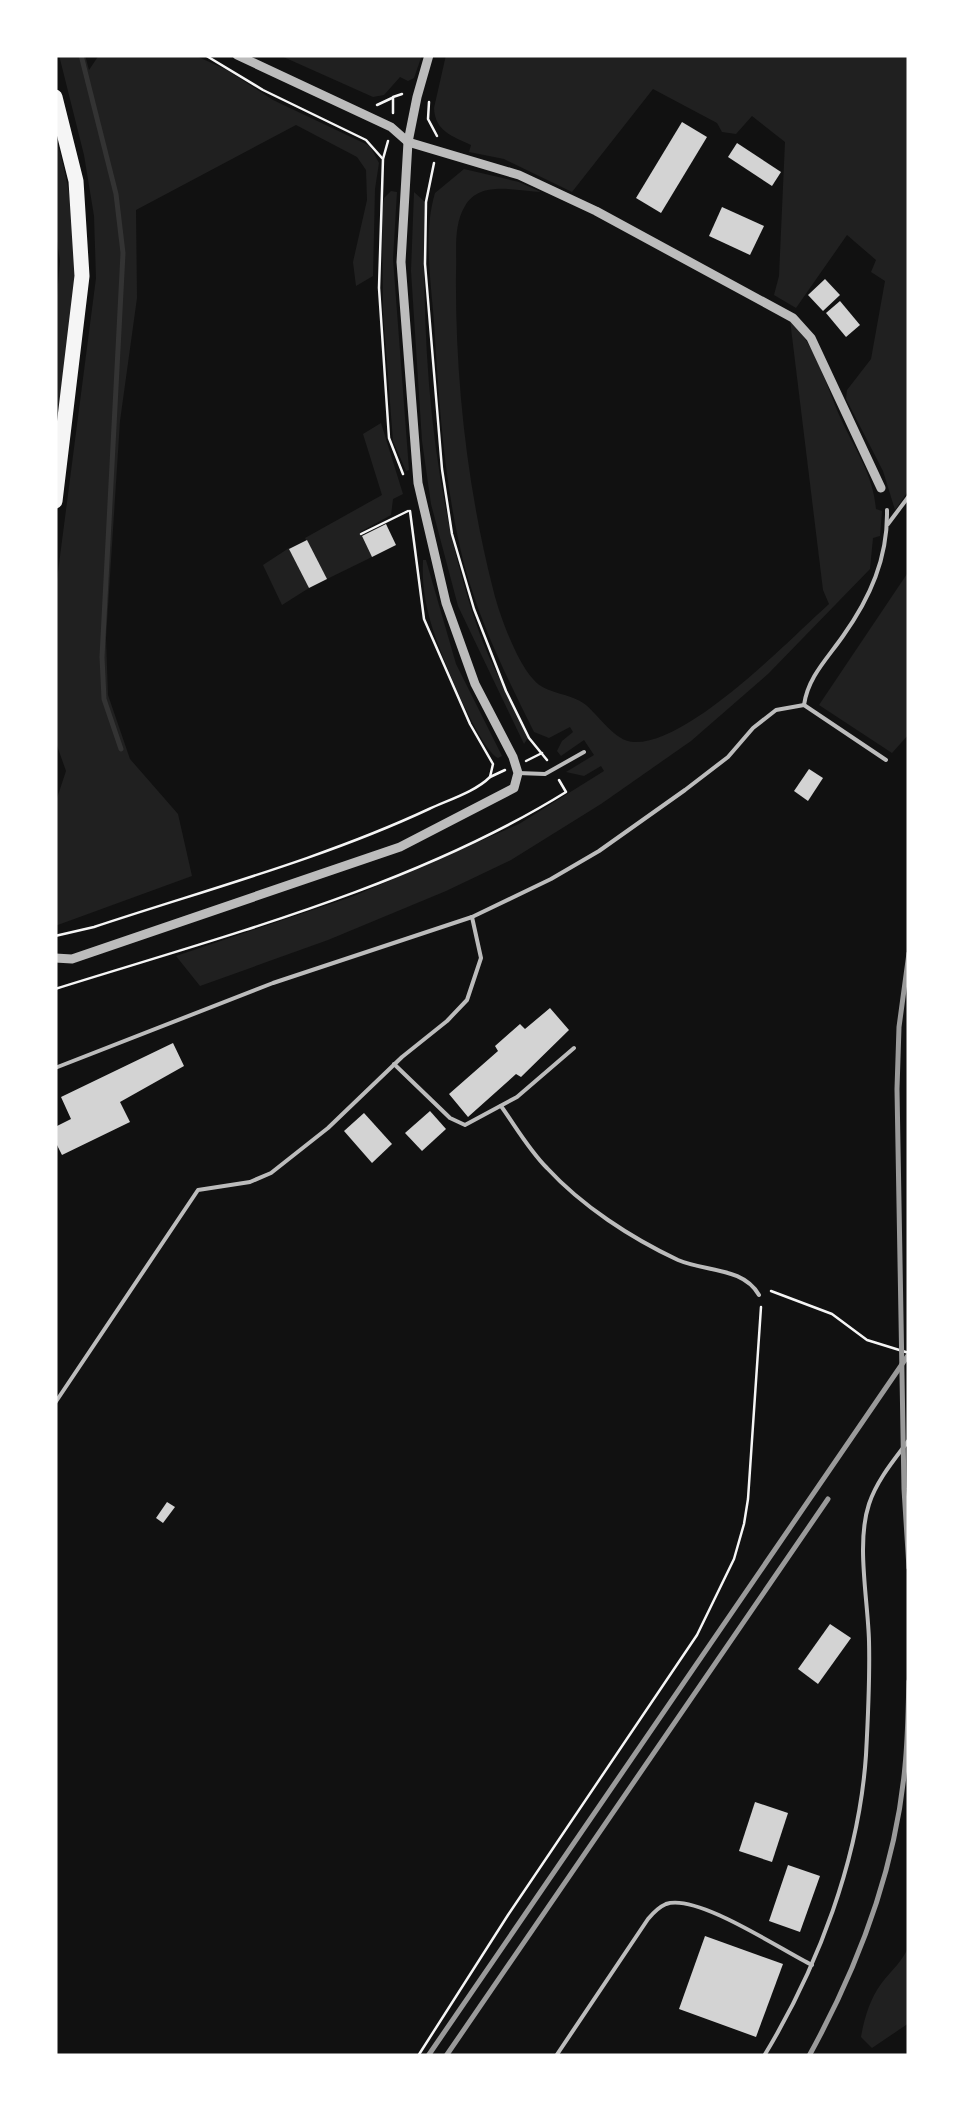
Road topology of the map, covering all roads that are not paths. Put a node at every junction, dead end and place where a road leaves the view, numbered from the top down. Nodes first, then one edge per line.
1 (237, 55) edge
2 (429, 55) edge
3 (55, 98) edge
4 (408, 142) junction
5 (882, 488) dead end
6 (909, 496) edge
7 (55, 501) edge
8 (886, 510) dead end
9 (886, 526) junction
10 (804, 705) junction
11 (584, 752) dead end
12 (886, 760) dead end
13 (518, 773) junction
14 (472, 917) junction
15 (55, 958) edge
16 (574, 1048) dead end
17 (394, 1064) junction
18 (55, 1068) edge
19 (502, 1106) junction
20 (759, 1295) road end
21 (55, 1403) edge
22 (909, 1440) edge
23 (812, 1964) junction
24 (556, 2056) edge
25 (764, 2056) edge

1 - 4 street
2 - 4 street
3 - 7 highway
4 - 5 street
4 - 13 street
6 - 9 lane
8 - 9 lane
9 - 10 lane
10 - 12 lane
10 - 14 lane
11 - 13 lane
13 - 15 street
14 - 17 lane
14 - 18 lane
16 - 19 lane
17 - 19 lane
17 - 21 lane
19 - 20 lane
22 - 23 lane
23 - 24 lane
23 - 25 lane

